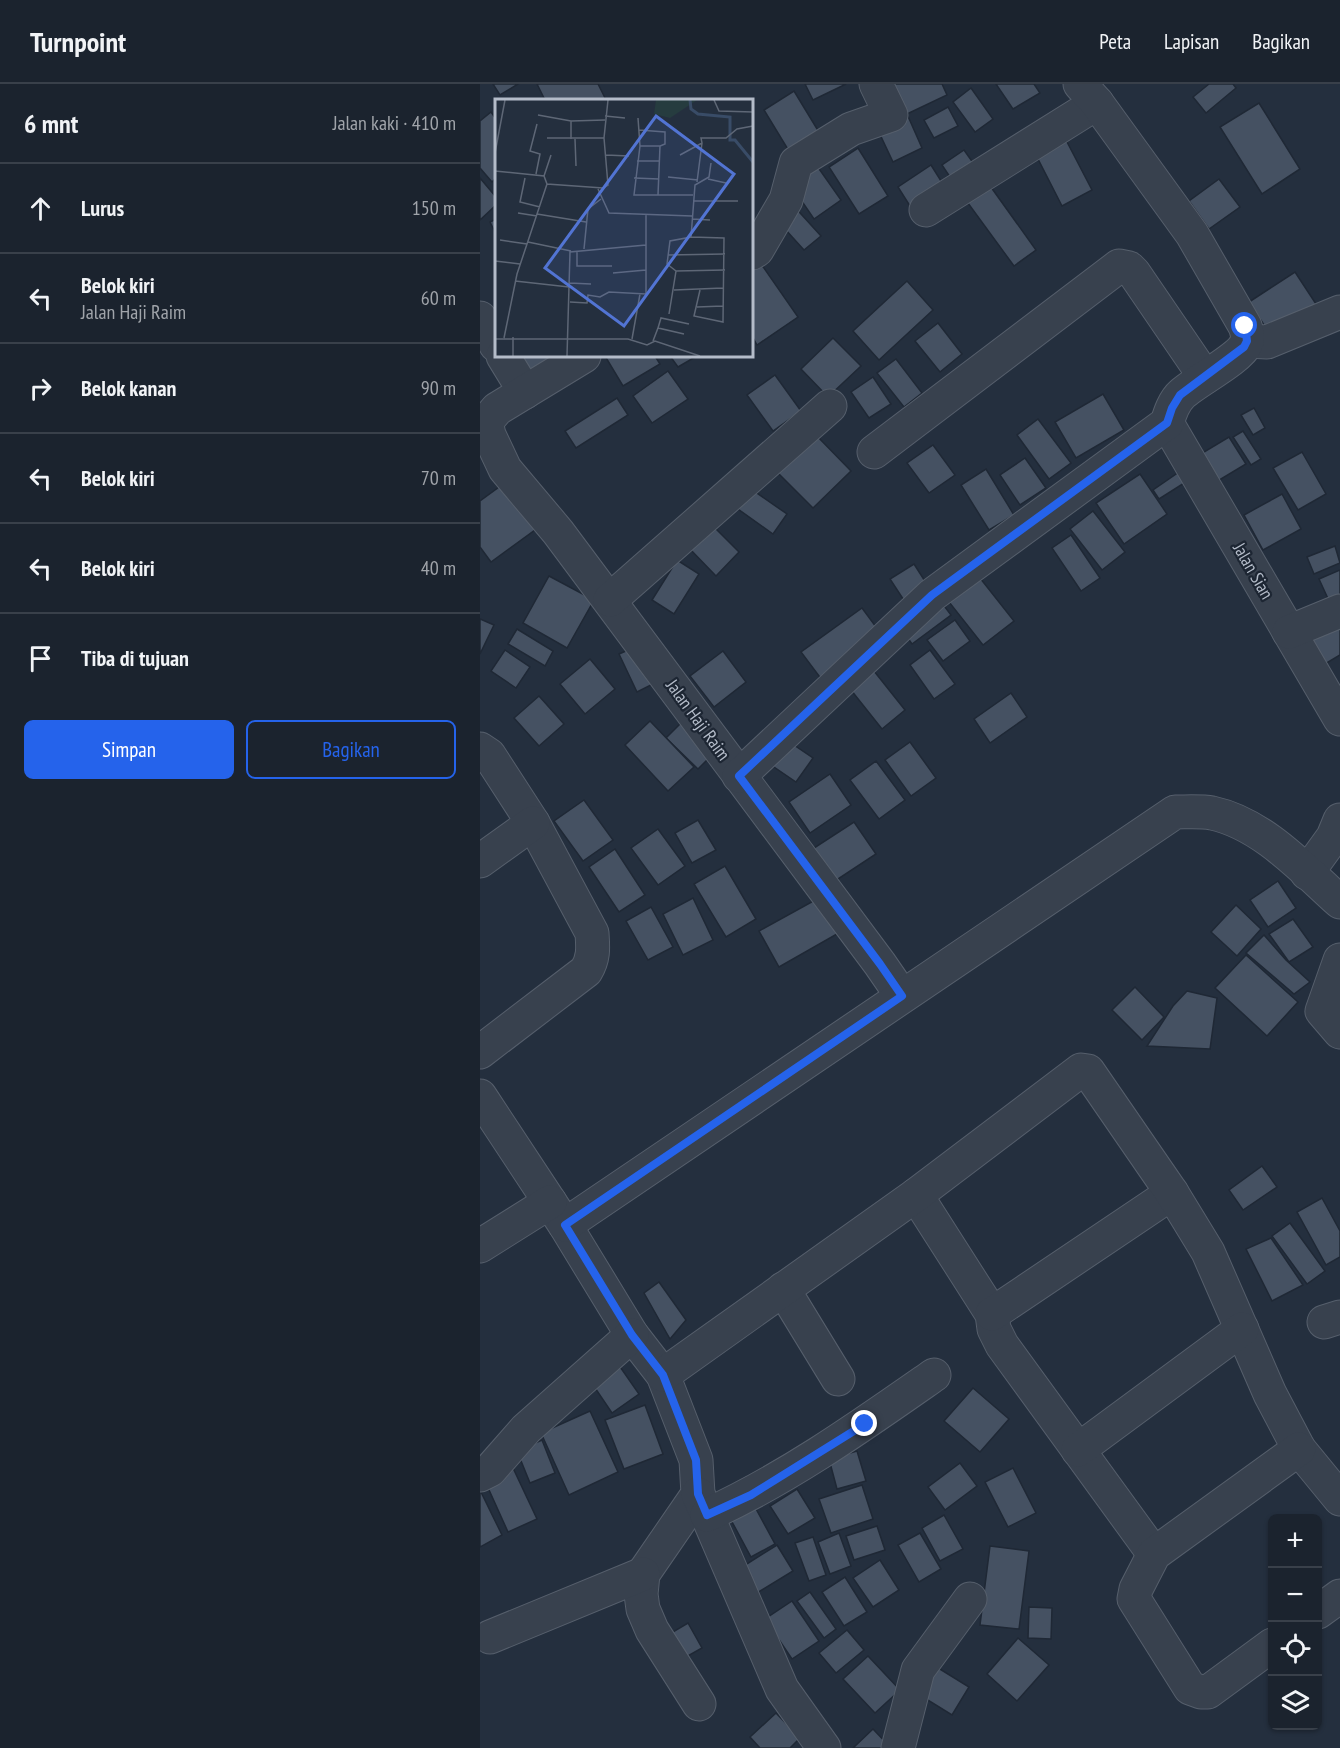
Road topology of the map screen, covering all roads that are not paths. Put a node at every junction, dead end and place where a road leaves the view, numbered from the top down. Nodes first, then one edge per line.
1 (876, 84) edge
2 (1088, 94) edge
3 (926, 210) dead end
4 (753, 252) edge
5 (1340, 312) edge
6 (480, 318) edge
7 (1247, 341) junction
8 (495, 343) edge
9 (504, 357) edge
10 (582, 357) edge
11 (1205, 377) junction
12 (525, 392) junction
13 (830, 406) dead end
14 (1167, 423) junction
15 (874, 453) dead end
16 (610, 600) junction
17 (1340, 610) edge
18 (1289, 632) junction
19 (1340, 720) edge
20 (480, 749) edge
21 (739, 776) junction
22 (1340, 820) edge
23 (533, 822) junction
24 (480, 861) edge
25 (1307, 873) junction
26 (1340, 902) edge
27 (1340, 960) edge
28 (902, 996) junction
29 (1340, 1032) edge
30 (480, 1052) edge
31 (480, 1096) edge
32 (1172, 1193) junction
33 (916, 1195) junction
34 (557, 1214) junction
35 (480, 1246) edge
36 (783, 1289) junction
37 (992, 1314) junction
38 (1242, 1329) junction
39 (632, 1335) junction
40 (663, 1375) junction
41 (934, 1375) dead end
42 (838, 1379) dead end
43 (1299, 1449) junction
44 (1078, 1450) junction
45 (480, 1475) edge
46 (1340, 1499) edge
47 (702, 1505) junction
48 (1154, 1554) junction
49 (642, 1574) junction
50 (1340, 1596) edge
51 (970, 1599) dead end
52 (1322, 1609) edge
53 (490, 1637) dead end
54 (1268, 1648) edge
55 (699, 1704) dead end
56 (824, 1748) edge
57 (898, 1748) edge

1 - 4 street
2 - 3 street
2 - 7 street
5 - 7 street
6 - 8 street
7 - 11 street
9 - 12 street
10 - 12 street
11 - 14 street
11 - 15 street
12 - 16 street, Jalan Haji Raim
13 - 16 street
14 - 18 street, Jalan Sian
14 - 21 street
16 - 21 street, Jalan Haji Raim
17 - 18 street
18 - 19 street, Jalan Sian
20 - 23 street
21 - 28 street, Jalan Haji Raim
22 - 25 street
23 - 24 street
23 - 30 street
25 - 26 street
25 - 28 street
27 - 29 street
28 - 34 street
31 - 34 street
32 - 33 street
32 - 37 street
32 - 38 street
33 - 36 street
33 - 37 street
34 - 35 street
34 - 39 street
36 - 40 street
36 - 42 street
37 - 44 street
38 - 43 street
38 - 44 street
39 - 40 street
39 - 45 street
40 - 47 street
41 - 47 street
43 - 46 street
43 - 48 street
44 - 48 street
47 - 49 street
47 - 56 street
48 - 54 street
49 - 53 street
49 - 55 street
50 - 52 street
51 - 57 street

